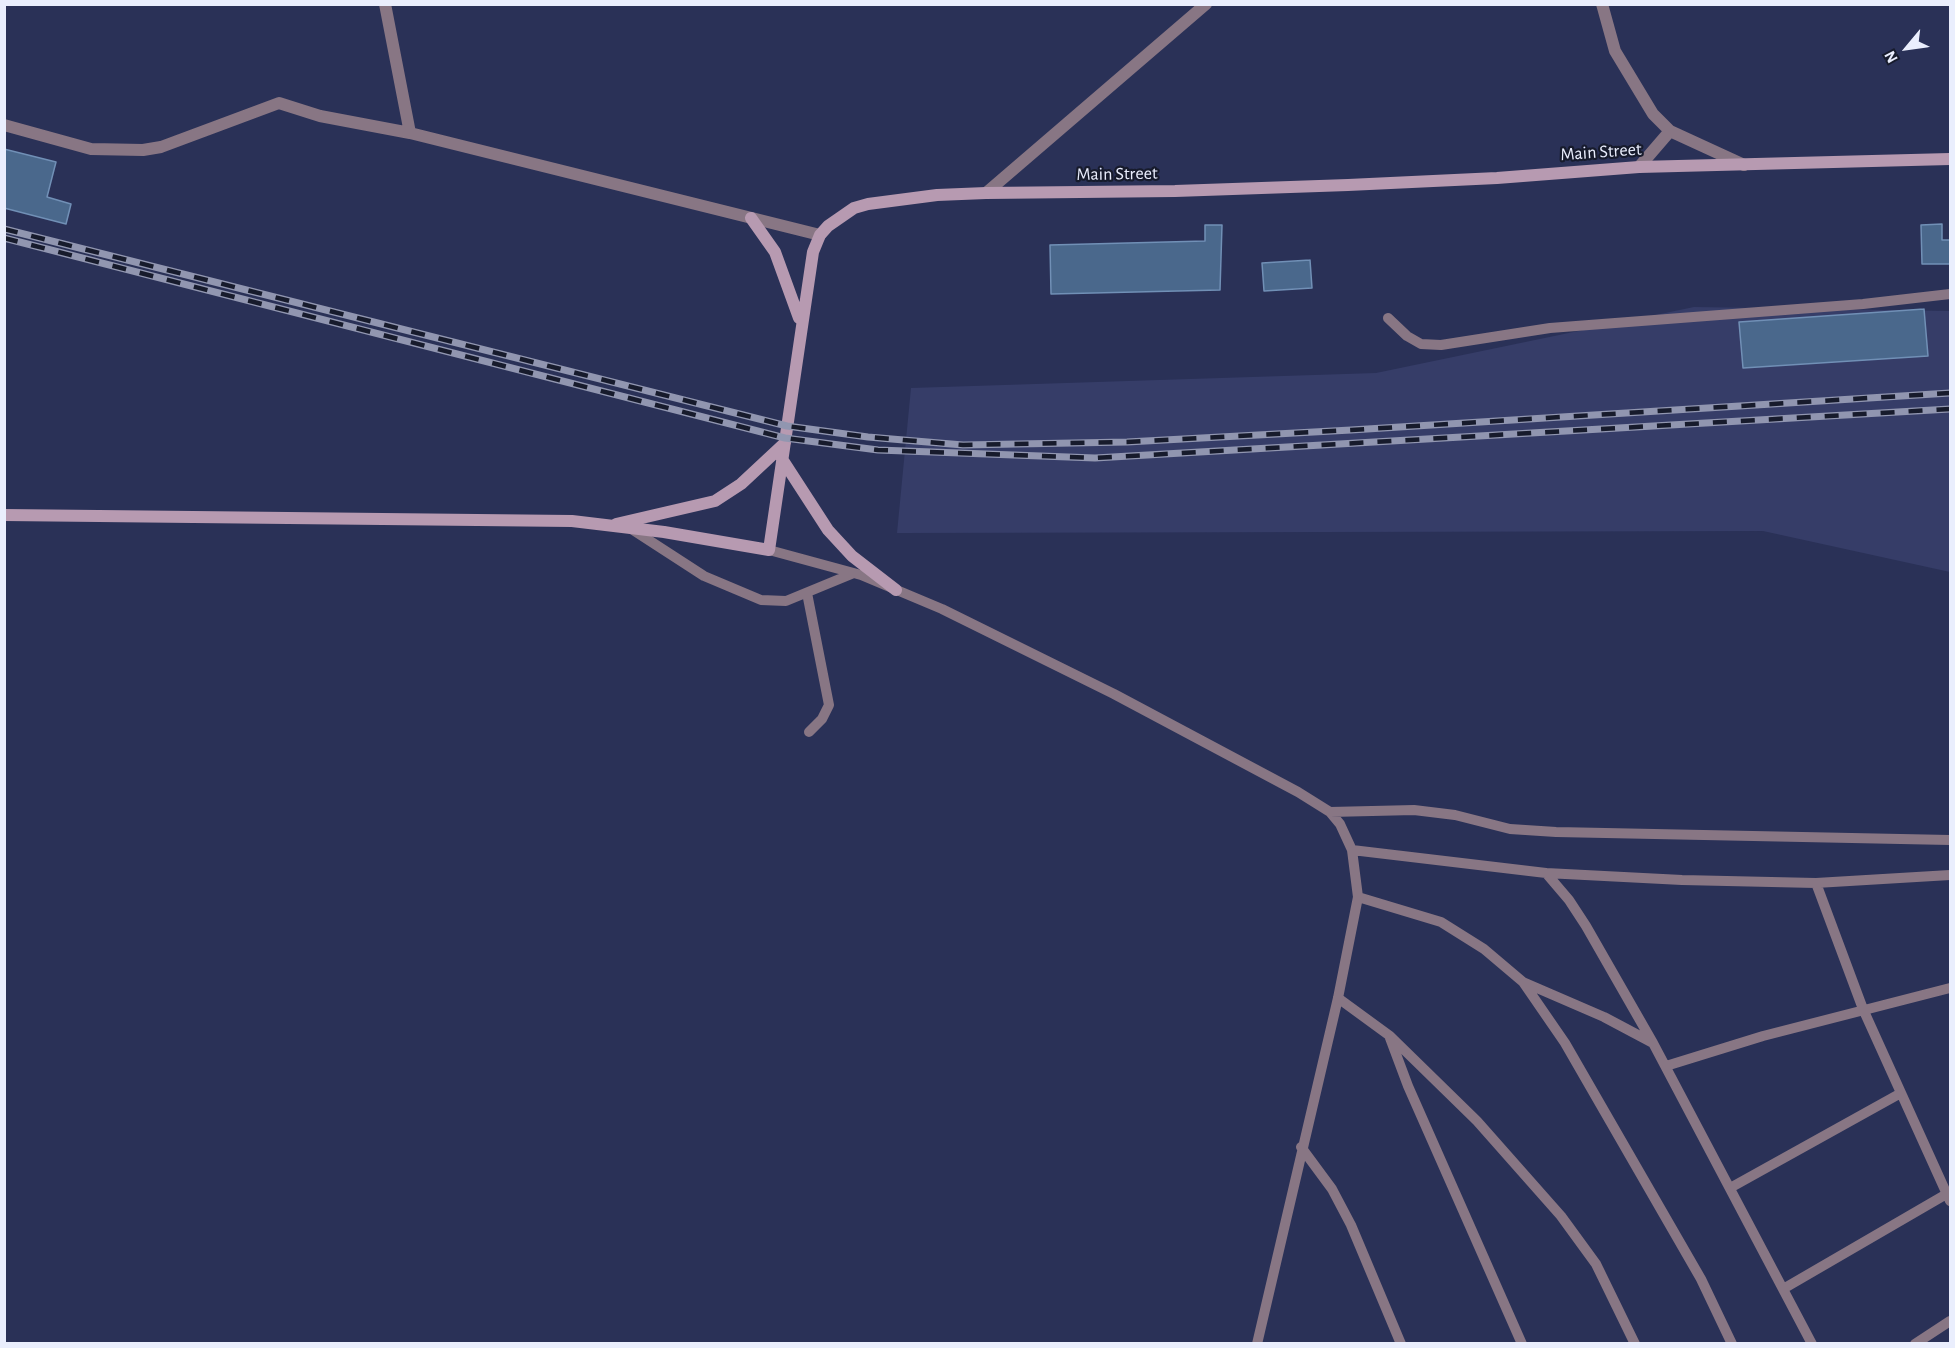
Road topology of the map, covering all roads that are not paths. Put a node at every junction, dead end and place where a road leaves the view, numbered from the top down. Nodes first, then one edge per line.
1 (385, 4) edge
2 (1206, 4) edge
3 (1602, 4) edge
4 (4, 125) edge
5 (1670, 131) junction
6 (410, 133) junction
7 (1950, 159) edge
8 (1744, 165) junction
9 (1639, 166) junction
10 (986, 193) junction
11 (751, 218) junction
12 (820, 235) junction
13 (1950, 294) edge
14 (1388, 318) dead end
15 (801, 322) junction
16 (784, 442) junction
17 (782, 459) junction
18 (4, 515) edge
19 (612, 525) junction
20 (628, 528) junction
21 (768, 550) junction
22 (854, 573) junction
23 (896, 590) junction
24 (807, 593) junction
25 (809, 732) dead end
26 (1330, 812) junction
27 (1950, 840) edge
28 (1352, 850) junction
29 (1546, 873) junction
30 (1950, 875) edge
31 (1816, 883) junction
32 (1358, 897) junction
33 (1523, 982) junction
34 (1950, 988) edge
35 (1338, 998) junction
36 (1863, 1009) junction
37 (1390, 1036) junction
38 (1653, 1043) junction
39 (1666, 1066) junction
40 (1901, 1093) junction
41 (1301, 1147) junction
42 (1730, 1188) junction
43 (1949, 1196) edge
44 (1783, 1289) junction
45 (1950, 1321) edge
46 (1257, 1344) edge
47 (1401, 1344) edge
48 (1522, 1344) edge
49 (1635, 1344) edge
50 (1732, 1344) edge
51 (1812, 1344) edge
52 (1915, 1344) edge

1 - 6 street
2 - 10 street
3 - 5 street
4 - 6 street
5 - 8 street
5 - 9 street
6 - 11 street
7 - 8 main road, Main Street
8 - 9 main road, Main Street
9 - 10 main road, Main Street
10 - 12 main road, Main Street
11 - 12 street
11 - 15 main road
12 - 15 main road
13 - 14 lane
15 - 16 main road
16 - 17 main road
16 - 19 main road
17 - 21 main road
17 - 23 main road
18 - 19 main road
19 - 20 main road
20 - 21 main road
20 - 24 lane
21 - 22 lane
22 - 23 lane
22 - 24 lane
23 - 26 lane
24 - 25 lane
26 - 27 lane
26 - 28 lane
28 - 29 lane
28 - 32 lane
29 - 31 lane
29 - 38 lane
30 - 31 lane
31 - 36 lane
32 - 33 lane
32 - 35 lane
33 - 38 lane
33 - 50 lane
34 - 36 lane
35 - 37 lane
35 - 41 lane
36 - 39 lane
36 - 40 lane
37 - 48 lane
37 - 49 lane
38 - 39 lane
39 - 42 lane
40 - 42 lane
40 - 43 lane
41 - 46 lane
41 - 47 lane
42 - 44 lane
43 - 44 lane
44 - 51 lane
45 - 52 lane

